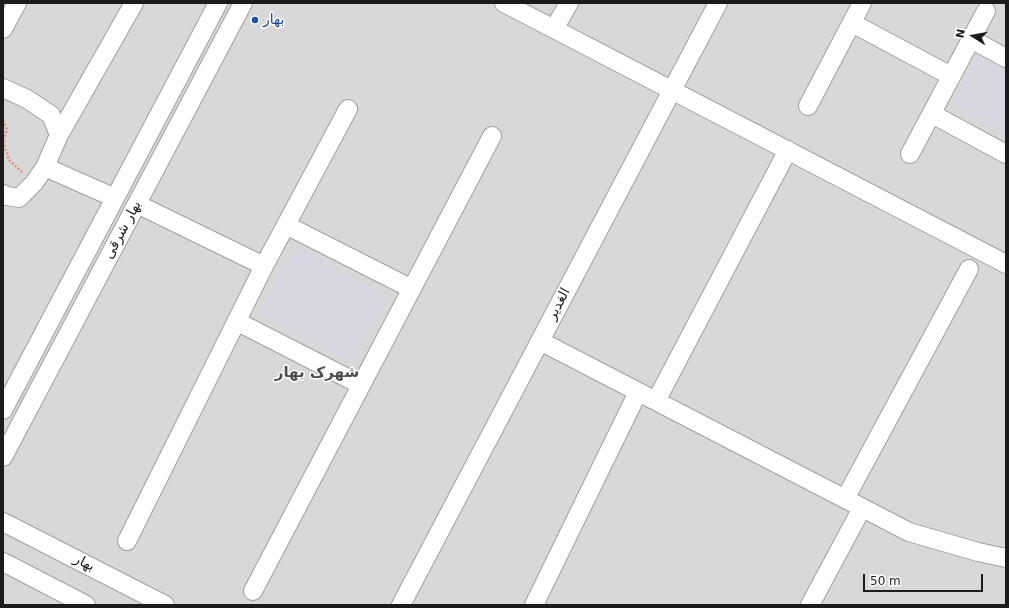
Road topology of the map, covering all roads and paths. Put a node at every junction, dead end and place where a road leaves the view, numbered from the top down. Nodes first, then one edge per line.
1 (17, 3) edge
2 (134, 3) edge
3 (218, 3) edge
4 (243, 3) edge
5 (504, 3) edge
6 (569, 3) edge
7 (718, 3) edge
8 (862, 3) edge
9 (986, 11) dead end
10 (852, 23) junction
11 (3, 29) edge
12 (554, 29) junction
13 (971, 39) junction
14 (1006, 58) edge
15 (952, 76) junction
16 (3, 88) edge
17 (672, 90) junction
18 (808, 106) dead end
19 (348, 109) dead end
20 (932, 114) junction
21 (3, 120) edge
22 (59, 135) junction
23 (492, 136) dead end
24 (3, 141) edge
25 (788, 150) junction
26 (910, 154) dead end
27 (1006, 154) edge
28 (45, 166) junction
29 (34, 183) junction
30 (3, 194) edge
31 (115, 198) junction
32 (137, 204) junction
33 (286, 225) junction
34 (1006, 264) edge
35 (264, 266) junction
36 (969, 269) dead end
37 (412, 288) junction
38 (236, 321) junction
39 (540, 341) junction
40 (361, 385) junction
41 (638, 392) junction
42 (656, 401) junction
43 (3, 410) edge
44 (3, 457) edge
45 (845, 499) junction
46 (862, 508) junction
47 (3, 522) edge
48 (127, 541) dead end
49 (1006, 558) edge
50 (3, 562) edge
51 (253, 591) dead end
52 (86, 605) edge
53 (165, 605) edge
54 (401, 605) edge
55 (534, 605) edge
56 (810, 605) edge

1 - 11 street
2 - 22 street
3 - 31 street, بهار شرقی
4 - 32 street, بهار شرقی
5 - 12 street
6 - 12 street
7 - 17 street, الغدیر
8 - 10 street
9 - 13 street
10 - 15 street
10 - 18 street
12 - 17 street
13 - 14 street
13 - 15 street
15 - 20 street
16 - 22 street
17 - 25 street
17 - 39 street, الغدیر
19 - 33 street
20 - 26 street
20 - 27 street
21 - 24 path
22 - 28 street
23 - 37 street
24 - 29 path
25 - 34 street
25 - 42 street
28 - 29 street
28 - 31 street
29 - 30 street
31 - 43 street, بهار شرقی
32 - 35 street
32 - 44 street, بهار شرقی
33 - 35 street
33 - 37 street
35 - 38 street
36 - 45 street
37 - 40 street
38 - 40 street
38 - 48 street
39 - 41 street
39 - 54 street, الغدیر
40 - 51 street
41 - 42 street
41 - 55 street
42 - 45 street
45 - 46 street
46 - 49 street
46 - 56 street
47 - 53 street, بهار
50 - 52 street

